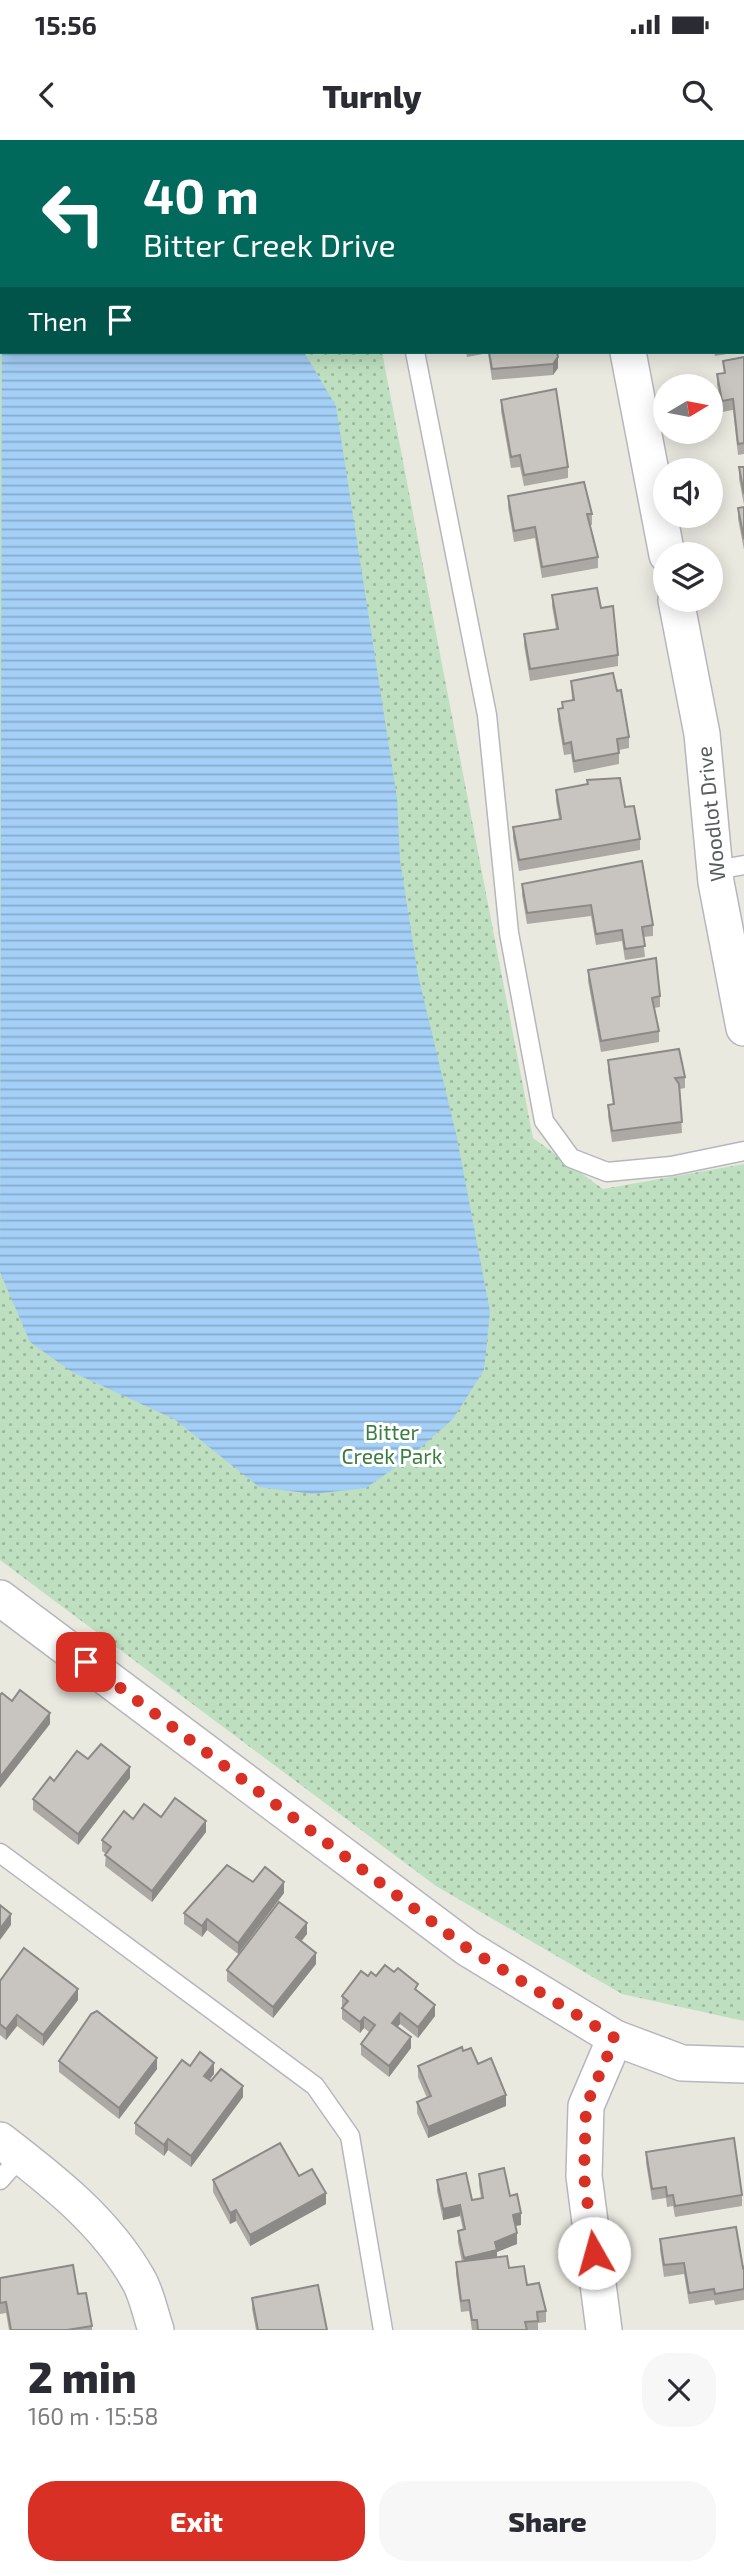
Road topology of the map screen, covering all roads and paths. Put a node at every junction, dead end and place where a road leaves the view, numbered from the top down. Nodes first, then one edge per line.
1 (415, 354) edge
2 (628, 354) edge
3 (665, 542) edge
4 (678, 612) edge
5 (729, 868) edge
6 (744, 1028) edge
7 (744, 1151) edge
8 (0, 1598) edge
9 (0, 1853) edge
10 (615, 2038) junction
11 (744, 2065) edge
12 (7, 2158) edge
13 (156, 2330) edge
14 (383, 2330) edge
15 (604, 2330) edge

1 - 7 lane
2 - 3 street
4 - 5 street, Woodlot Drive
5 - 6 street, Woodlot Drive
8 - 10 street
9 - 14 lane
10 - 11 street
10 - 15 street
12 - 13 street

